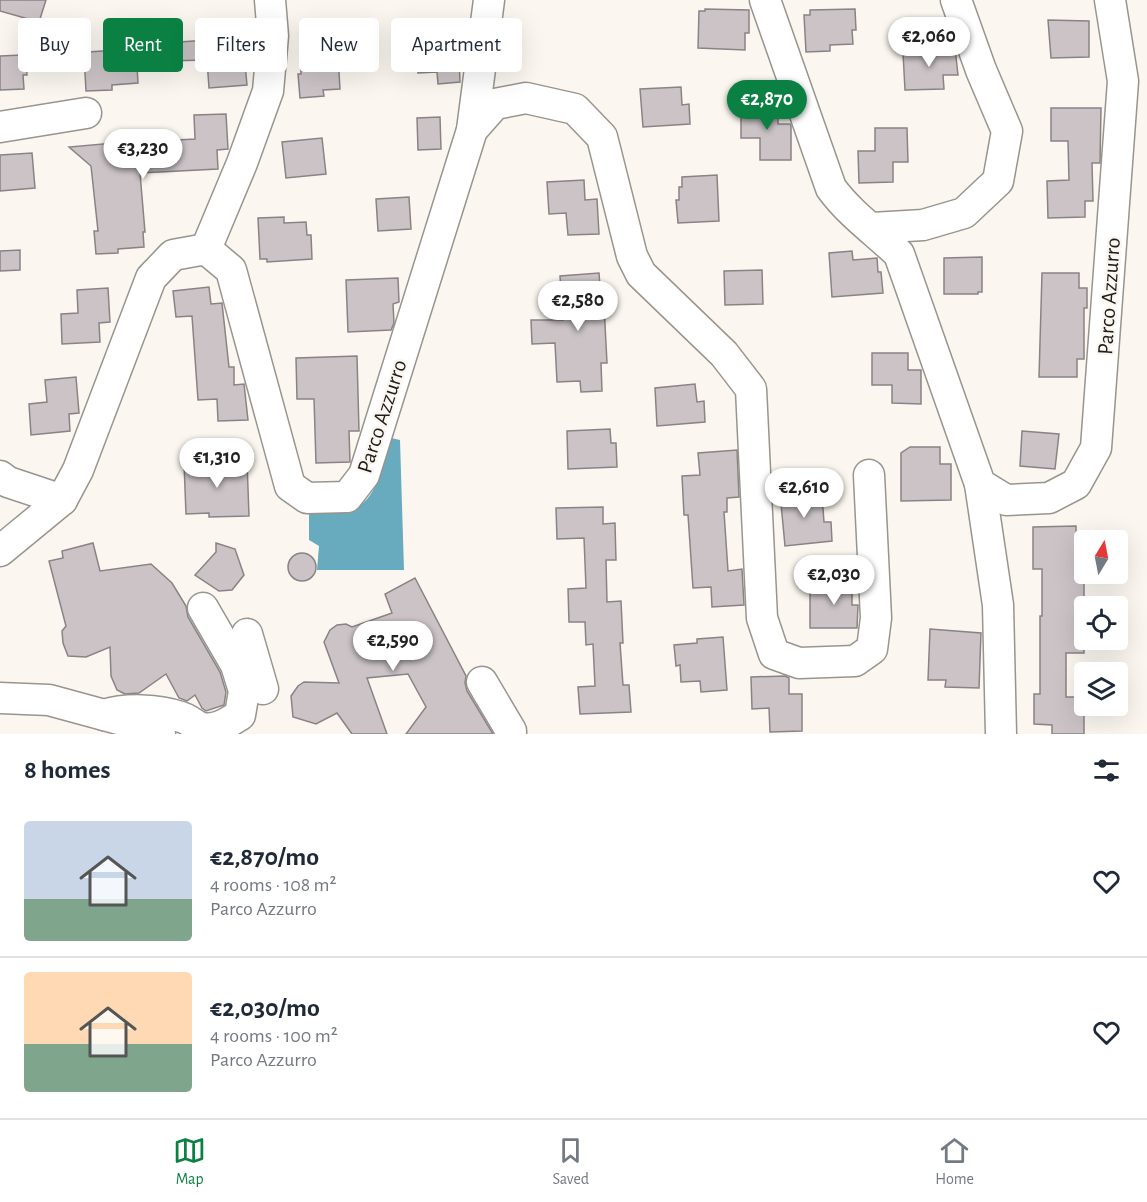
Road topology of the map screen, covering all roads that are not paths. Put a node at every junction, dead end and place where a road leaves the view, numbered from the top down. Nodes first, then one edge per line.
1 (270, 0) edge
2 (489, 0) edge
3 (765, 0) edge
4 (956, 0) edge
5 (1110, 0) edge
6 (86, 112) dead end
7 (0, 127) edge
8 (472, 130) junction
9 (872, 228) junction
10 (206, 249) junction
11 (869, 475) dead end
12 (0, 476) edge
13 (980, 484) junction
14 (62, 500) junction
15 (0, 551) edge
16 (203, 608) dead end
17 (247, 634) dead end
18 (482, 682) dead end
19 (0, 698) edge
20 (104, 715) junction
21 (160, 734) edge
22 (242, 734) edge
23 (511, 734) edge
24 (1001, 734) edge

1 - 10 street
2 - 8 street, Parco Azzurro
3 - 9 street
4 - 9 street
5 - 13 street, Parco Azzurro
6 - 7 street
8 - 10 street, Parco Azzurro
8 - 11 street, Parco Azzurro
9 - 13 street
10 - 14 street
12 - 14 street
13 - 24 street
14 - 15 street
16 - 20 street
17 - 22 street
18 - 23 street
19 - 20 street
20 - 21 street

